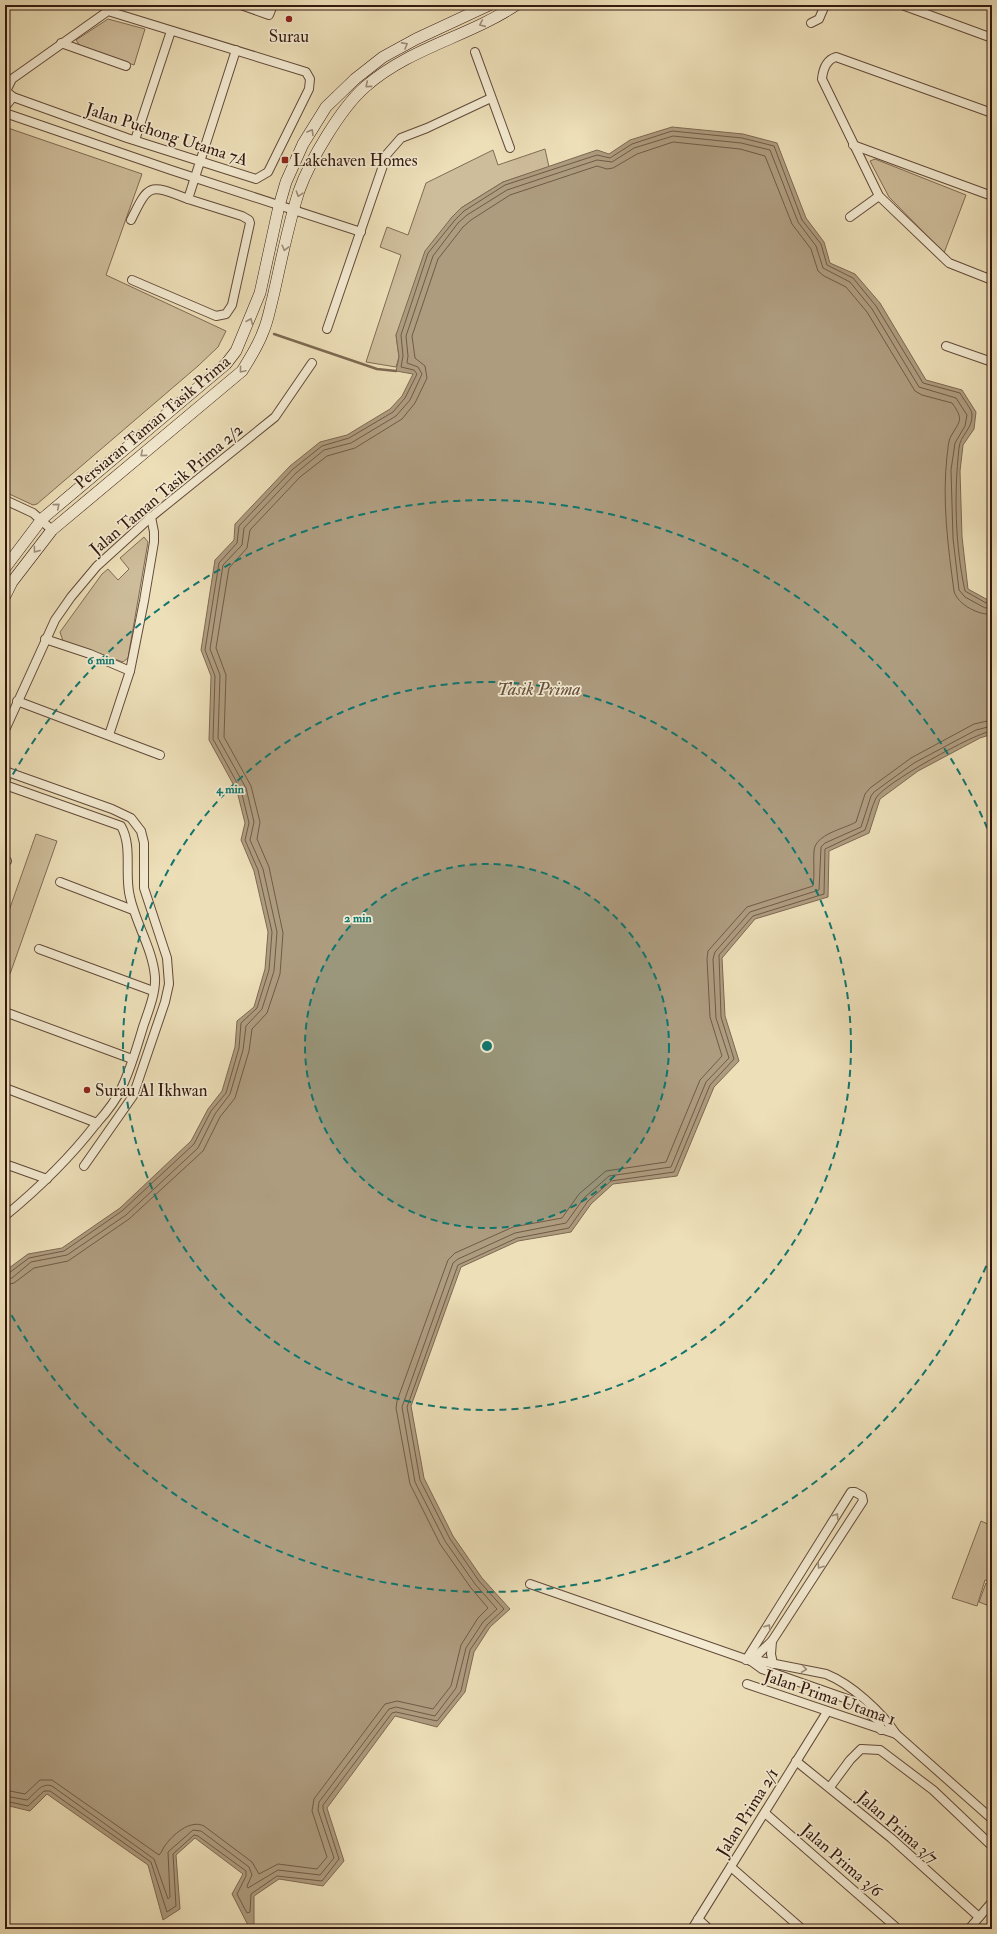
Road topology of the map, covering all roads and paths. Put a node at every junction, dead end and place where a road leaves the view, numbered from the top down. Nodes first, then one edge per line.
1 (241, 5) edge
2 (273, 5) edge
3 (489, 5) edge
4 (516, 5) edge
5 (825, 5) edge
6 (902, 5) edge
7 (811, 23) dead end
8 (171, 31) junction
9 (992, 38) edge
10 (61, 43) junction
11 (236, 50) junction
12 (475, 52) dead end
13 (126, 66) dead end
14 (14, 98) junction
15 (491, 98) junction
16 (5, 107) edge
17 (5, 112) edge
18 (992, 114) edge
19 (135, 140) junction
20 (853, 145) junction
21 (510, 148) dead end
22 (200, 161) junction
23 (194, 178) junction
24 (878, 196) junction
25 (992, 196) edge
26 (188, 199) junction
27 (279, 206) junction
28 (294, 210) junction
29 (850, 217) dead end
30 (131, 220) dead end
31 (361, 232) junction
32 (132, 280) dead end
33 (992, 280) edge
34 (328, 330) dead end
35 (946, 346) dead end
36 (992, 362) edge
37 (312, 363) dead end
38 (5, 500) edge
39 (151, 517) junction
40 (42, 519) junction
41 (52, 530) junction
42 (5, 568) edge
43 (5, 596) edge
44 (45, 639) junction
45 (130, 671) junction
46 (17, 701) junction
47 (5, 730) edge
48 (109, 736) junction
49 (160, 755) dead end
50 (5, 770) edge
51 (5, 785) edge
52 (60, 882) dead end
53 (133, 910) junction
54 (39, 949) dead end
55 (153, 991) junction
56 (5, 1012) edge
57 (132, 1059) junction
58 (5, 1088) edge
59 (97, 1123) junction
60 (5, 1164) edge
61 (84, 1166) dead end
62 (47, 1179) junction
63 (5, 1216) edge
64 (530, 1584) dead end
65 (772, 1641) junction
66 (749, 1660) junction
67 (773, 1664) junction
68 (747, 1684) dead end
69 (827, 1712) junction
70 (881, 1730) junction
71 (896, 1734) junction
72 (796, 1762) junction
73 (830, 1787) junction
74 (765, 1813) junction
75 (992, 1819) edge
76 (992, 1846) edge
77 (731, 1867) junction
78 (992, 1902) edge
79 (979, 1917) junction
80 (698, 1919) junction
81 (692, 1929) edge
82 (709, 1929) edge
83 (802, 1929) edge
84 (898, 1929) edge
85 (969, 1929) edge

1 - 2 street
27 -> 3 main road, Persiaran Taman Tasik Prima
4 -> 28 main road, Persiaran Taman Tasik Prima
5 - 7 street
6 - 9 street
8 - 10 street
8 - 11 street
8 - 19 street
10 - 13 street
10 - 14 street
11 - 22 street
11 - 22 street, Jalan Puchong Utama 7A
12 - 15 street
14 - 16 street
14 - 19 street, Jalan Puchong Utama 7A
15 - 21 street
15 - 31 street
17 - 23 street
18 - 20 street
19 - 22 street, Jalan Puchong Utama 7A
20 - 24 street
20 - 25 street
22 - 23 street
23 - 26 street
23 - 27 street
24 - 29 street
24 - 33 street
26 - 30 street
26 - 32 street
27 - 28 street
40 -> 27 main road, Persiaran Taman Tasik Prima
28 - 31 street
28 -> 41 main road, Persiaran Taman Tasik Prima
31 - 34 street
35 - 36 street
37 - 39 street, Jalan Taman Tasik Prima 2/2
38 - 40 street
39 - 44 street, Jalan Taman Tasik Prima 2/2
39 - 45 street
40 - 41 street
40 - 42 main road, Persiaran Taman Tasik Prima
41 -> 43 main road, Persiaran Taman Tasik Prima
44 - 45 street
44 - 46 street, Jalan Taman Tasik Prima 2/2
45 - 48 street
46 - 47 street, Jalan Taman Tasik Prima 2/2
46 - 48 street
48 - 49 street
50 - 61 street
51 - 53 street
52 - 53 street
53 - 55 street
54 - 55 street
55 - 57 street
56 - 57 street
57 - 59 street
58 - 59 street
59 - 62 street
60 - 62 street
62 - 63 street
64 - 66 street
65 - 66 street
66 -> 65 street
65 - 67 street
66 - 67 street
66 - 70 street
67 -> 71 street
68 - 69 street, Jalan Prima Utama 1
69 - 70 street, Jalan Prima Utama 1
69 - 72 street, Jalan Prima 2/1
70 - 71 street, Jalan Prima Utama 1
71 - 75 street, Jalan Prima Utama 1
72 - 73 street, Jalan Prima 3/7
72 - 74 street, Jalan Prima 2/1
73 - 76 street
73 - 79 street, Jalan Prima 3/7
74 - 77 street, Jalan Prima 2/1
74 - 84 street, Jalan Prima 3/6
77 - 80 street, Jalan Prima 2/1
77 - 83 street
78 - 79 street
79 - 85 street
80 - 81 street, Jalan Prima 2/1
80 - 82 street

